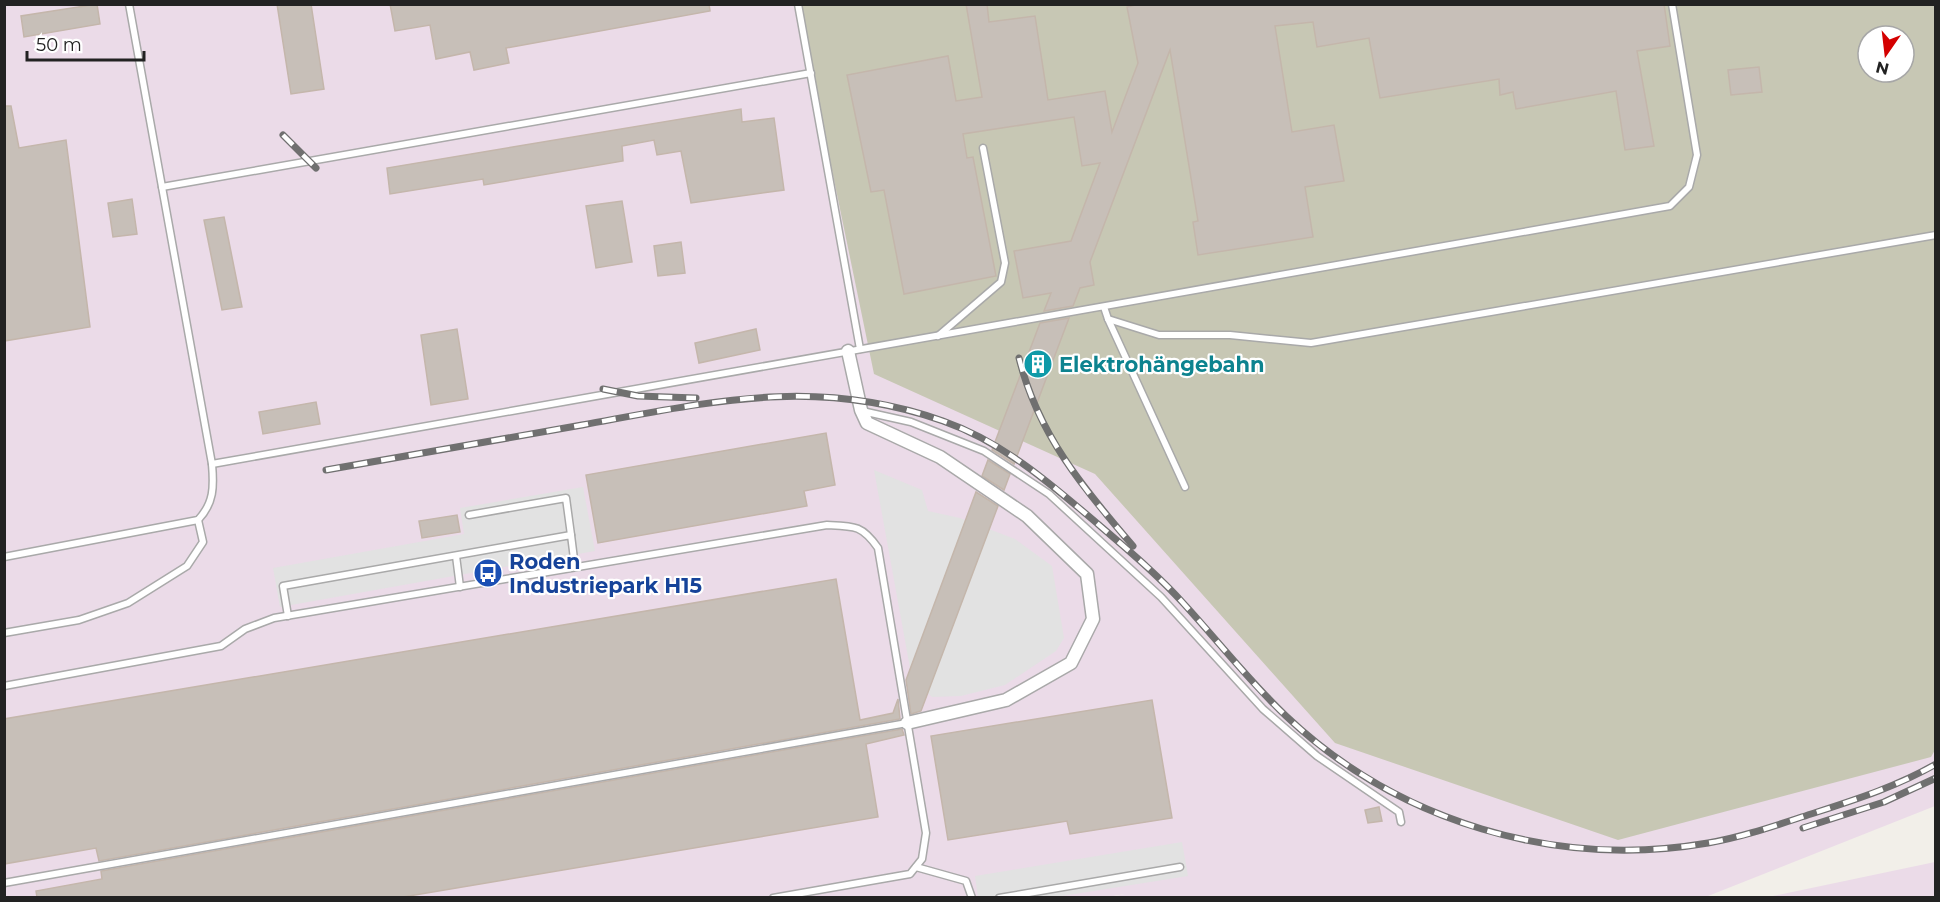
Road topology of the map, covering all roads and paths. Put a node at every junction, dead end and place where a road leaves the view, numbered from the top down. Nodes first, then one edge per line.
1 (129, 4) edge
2 (798, 4) edge
3 (1672, 4) edge
4 (811, 73) junction
5 (983, 148) dead end
6 (162, 187) junction
7 (1935, 235) edge
8 (1104, 307) junction
9 (1108, 320) junction
10 (937, 336) junction
11 (854, 350) junction
12 (861, 410) junction
13 (212, 464) junction
14 (1185, 487) dead end
15 (469, 515) dead end
16 (198, 520) junction
17 (571, 535) junction
18 (456, 556) junction
19 (4, 557) edge
20 (575, 567) junction
21 (460, 587) junction
22 (288, 616) junction
23 (4, 633) edge
24 (4, 686) edge
25 (907, 723) junction
26 (1401, 822) dead end
27 (916, 867) junction
28 (1179, 867) dead end
29 (4, 883) edge
30 (773, 897) edge
31 (972, 897) edge
32 (999, 897) edge

1 - 6 lane
2 - 4 lane
3 - 8 lane
4 - 6 lane
4 - 11 lane
5 - 10 lane
6 - 13 lane
7 - 9 lane
8 - 9 lane
8 - 10 lane
9 - 14 lane
10 - 11 lane
11 - 12 street
11 - 13 lane
12 - 25 street
12 - 26 lane
13 - 16 lane
15 - 17 lane
16 - 19 lane
16 - 23 lane
17 - 18 lane
17 - 20 lane
18 - 21 lane
18 - 22 lane
20 - 21 lane
20 - 25 lane
21 - 22 lane
22 - 24 lane
25 - 27 lane
25 - 29 lane
27 - 30 lane
27 - 31 lane
28 - 32 lane

